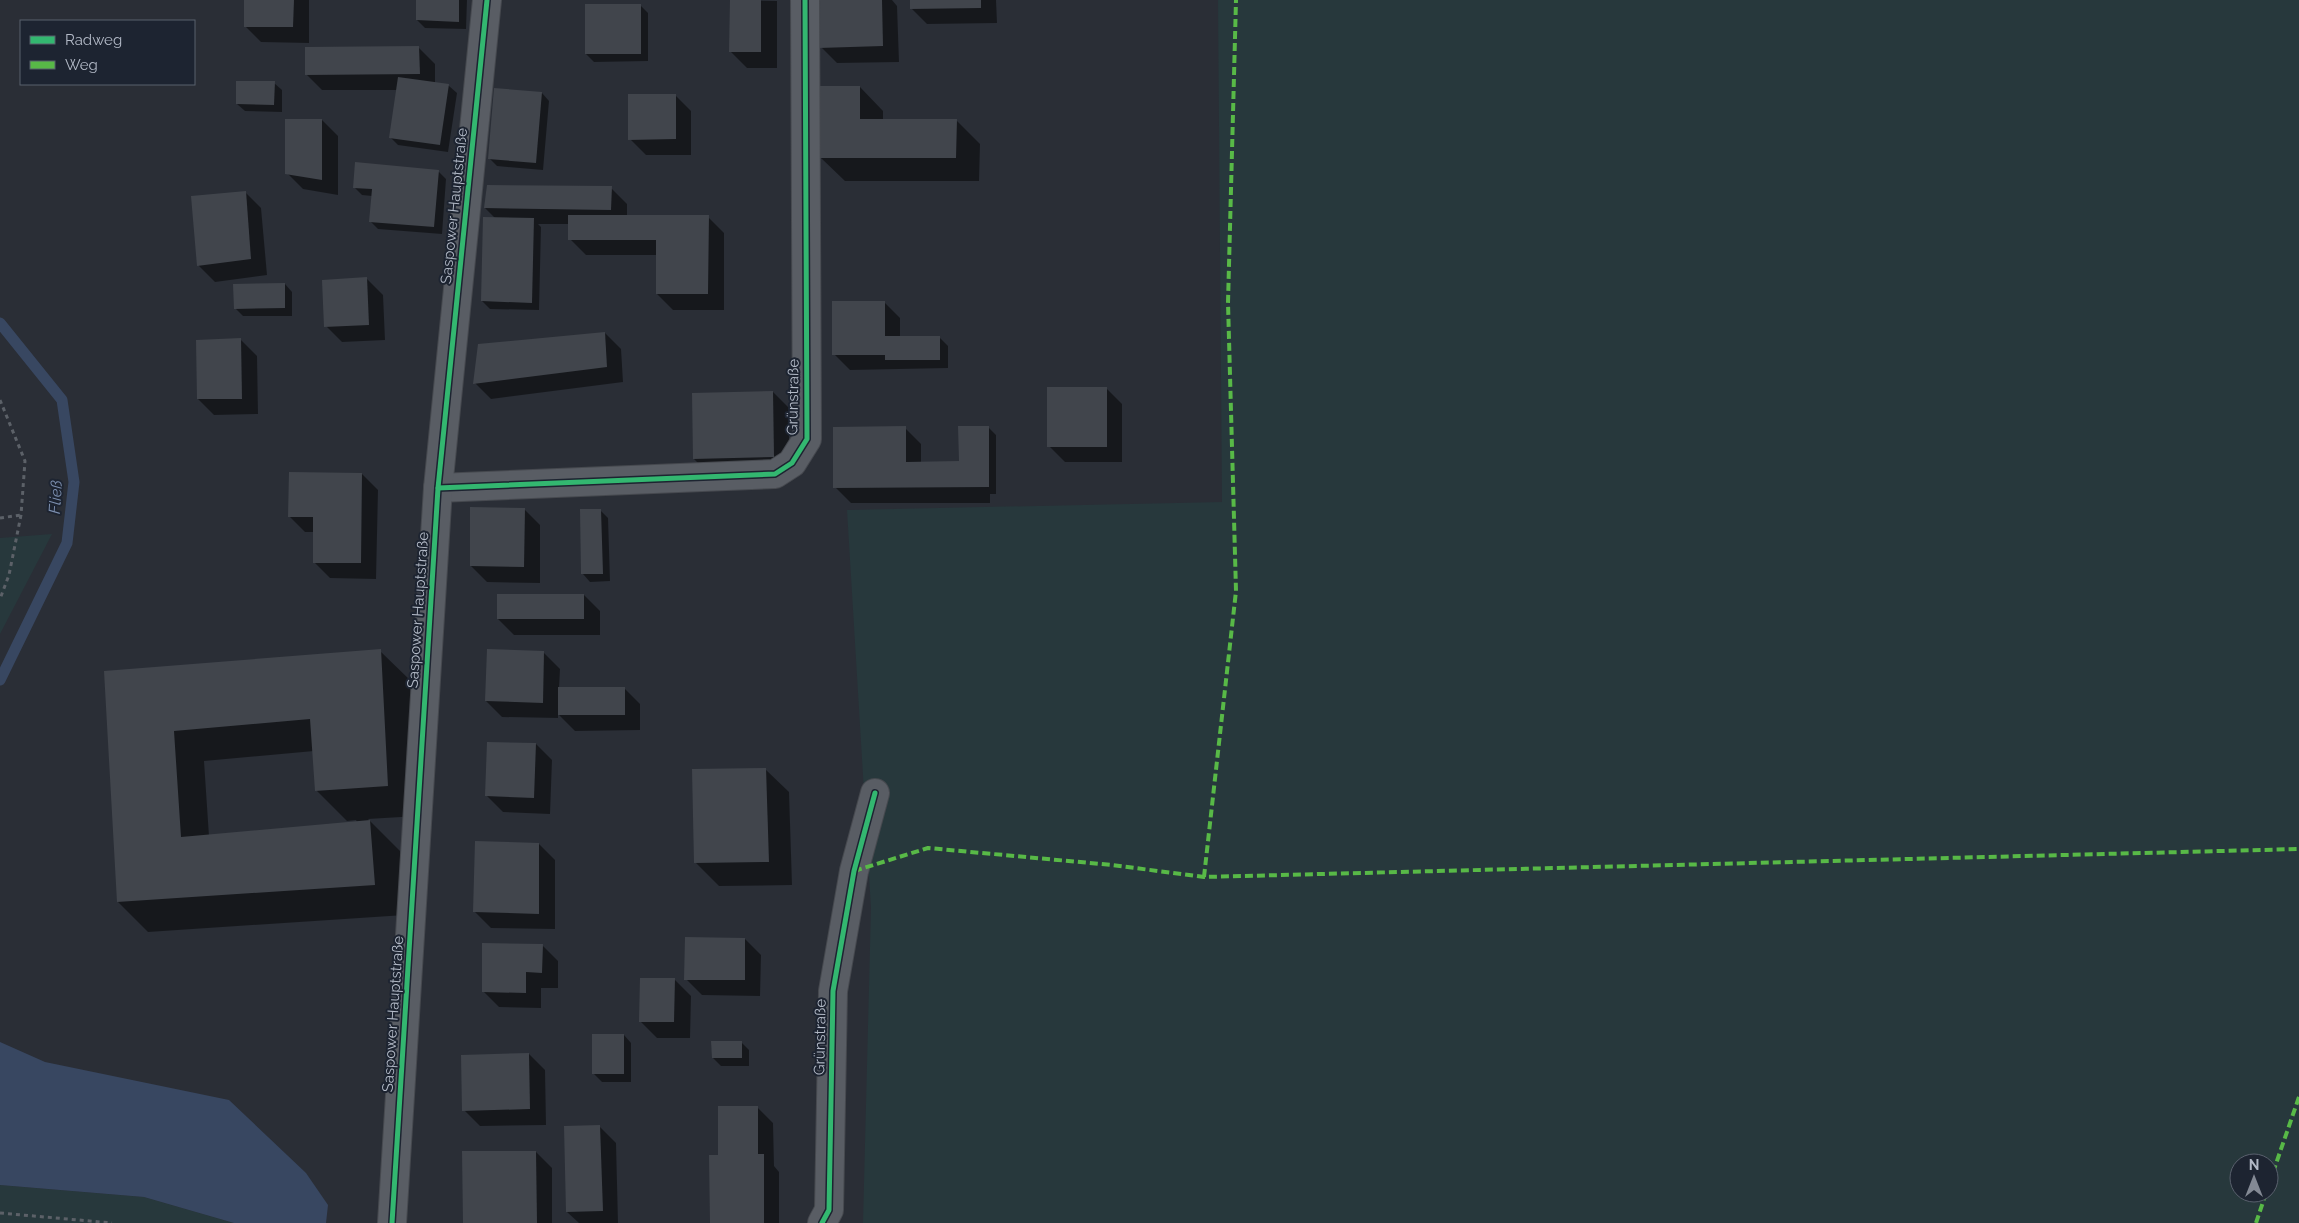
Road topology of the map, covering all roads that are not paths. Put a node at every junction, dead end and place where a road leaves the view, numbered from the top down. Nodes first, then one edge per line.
1 (487, 0) edge
2 (805, 0) edge
3 (438, 488) junction
4 (875, 793) dead end
5 (392, 1223) edge
6 (822, 1223) edge

1 - 3 street, Saspower Hauptstraße
2 - 3 street, Grünstraße
3 - 5 street, Saspower Hauptstraße
4 - 6 street, Grünstraße

